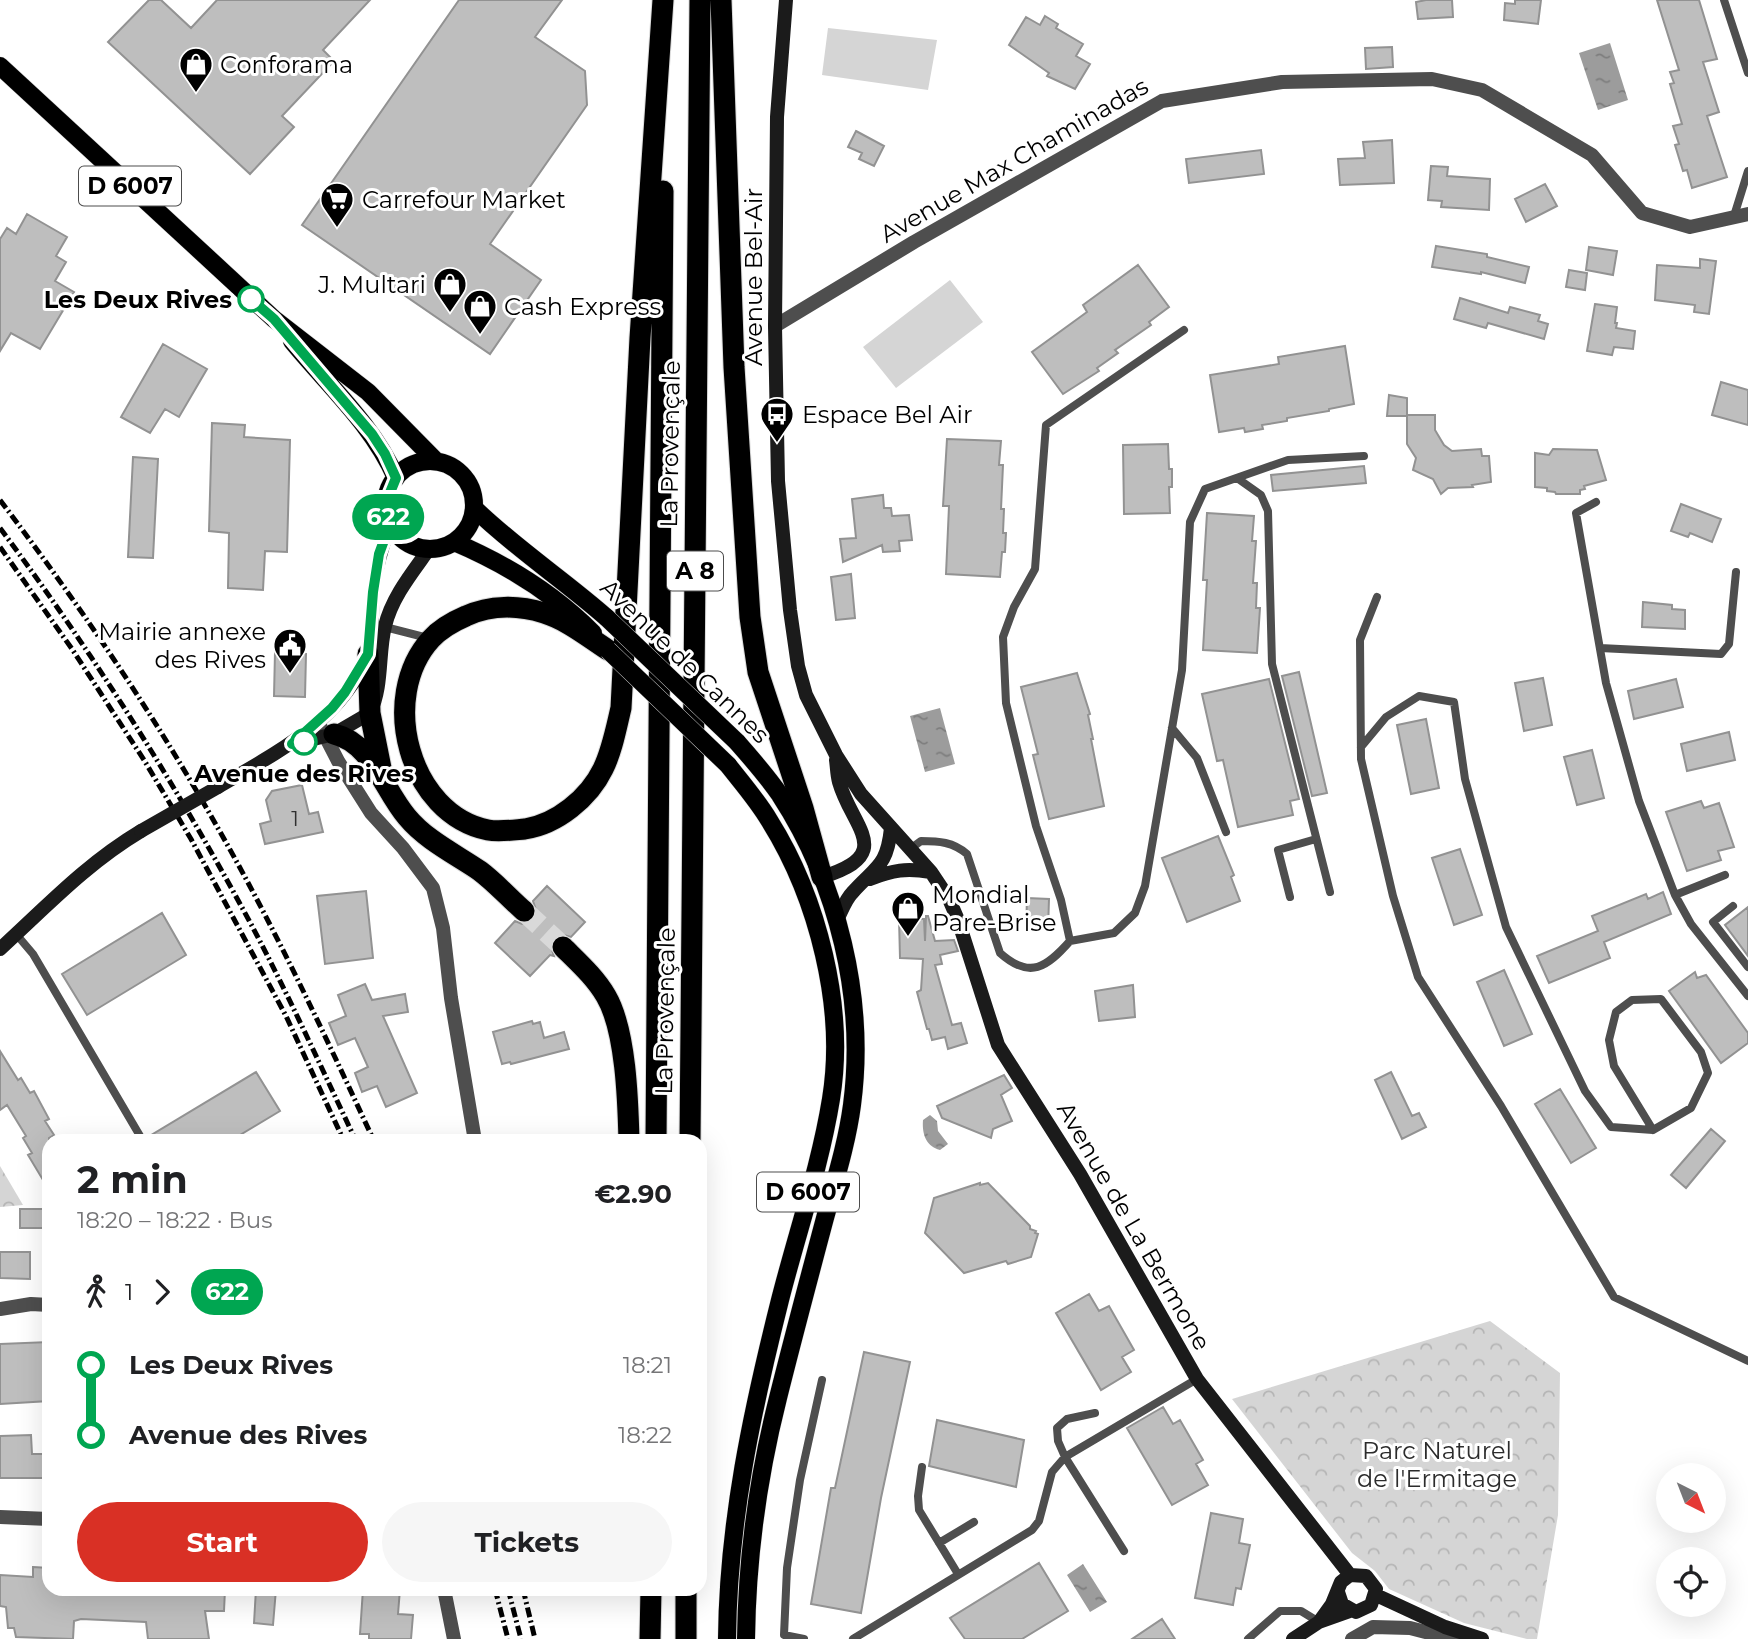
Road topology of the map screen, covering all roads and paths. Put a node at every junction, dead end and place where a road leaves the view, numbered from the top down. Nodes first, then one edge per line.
1 (663, 0) edge
2 (700, 0) edge
3 (721, 0) edge
4 (786, 0) edge
5 (1724, 0) edge
6 (0, 66) edge
7 (1748, 73) edge
8 (1748, 171) edge
9 (1741, 215) edge
10 (274, 319) junction
11 (775, 326) junction
12 (1184, 330) dead end
13 (1364, 456) dead end
14 (436, 461) junction
15 (396, 478) junction
16 (1237, 478) junction
17 (1596, 502) dead end
18 (474, 508) junction
19 (390, 524) junction
20 (454, 542) junction
21 (429, 549) junction
22 (1736, 572) dead end
23 (1377, 597) dead end
24 (385, 627) junction
25 (430, 639) junction
26 (1600, 648) junction
27 (608, 650) junction
28 (368, 654) junction
29 (370, 713) junction
30 (1172, 728) junction
31 (326, 731) junction
32 (1361, 747) junction
33 (836, 755) junction
34 (383, 779) junction
35 (891, 828) junction
36 (1226, 832) dead end
37 (1316, 839) junction
38 (910, 849) junction
39 (931, 872) junction
40 (1725, 875) dead end
41 (822, 877) junction
42 (865, 881) junction
43 (1330, 892) dead end
44 (1675, 895) junction
45 (1290, 897) dead end
46 (1734, 906) dead end
47 (524, 911) tunnel mouth
48 (836, 922) junction
49 (16, 934) junction
50 (1070, 941) junction
51 (562, 947) tunnel mouth
52 (0, 949) edge
53 (1748, 967) edge
54 (1748, 996) edge
55 (1653, 1130) junction
56 (139, 1134) edge
57 (474, 1134) edge
58 (628, 1134) edge
59 (656, 1134) edge
60 (690, 1134) edge
61 (42, 1305) edge
62 (0, 1309) edge
63 (1748, 1361) edge
64 (1197, 1379) junction
65 (822, 1380) dead end
66 (1095, 1413) dead end
67 (1065, 1457) junction
68 (922, 1466) dead end
69 (0, 1517) edge
70 (42, 1519) edge
71 (974, 1521) dead end
72 (939, 1543) junction
73 (1124, 1551) dead end
74 (958, 1574) junction
75 (1350, 1575) junction
76 (1338, 1592) junction
77 (1376, 1595) junction
78 (445, 1596) edge
79 (651, 1596) edge
80 (686, 1596) edge
81 (1350, 1611) junction
82 (1319, 1622) junction
83 (1450, 1635) edge
84 (784, 1637) edge
85 (454, 1639) edge
86 (650, 1639) edge
87 (685, 1639) edge
88 (727, 1639) edge
89 (746, 1639) edge
90 (804, 1639) edge
91 (853, 1639) edge
92 (1248, 1639) edge
93 (1293, 1639) edge
94 (1352, 1639) edge
95 (1482, 1639) edge

1 - 25 highway
1 - 59 highway, La Provençale / A 8
2 - 60 highway, La Provençale / A 8
3 - 41 highway
4 - 11 street, Avenue Bel-Air
5 - 7 lane
6 - 10 main road, D 6007
8 - 9 lane
9 - 11 street, Avenue Max Chaminadas
10 - 14 main road, D 6007
10 - 15 main road, D 6007
11 - 33 street, Avenue Bel-Air
12 - 50 lane
13 - 16 lane
14 - 15 main road
14 - 18 main road
15 - 19 main road
16 - 30 lane
16 - 37 lane
17 - 26 lane
18 - 20 main road
18 - 41 main road, Avenue de Cannes / D 6007, bridge
19 - 21 main road
19 - 28 street
20 - 21 main road
20 - 27 main road, Avenue de Cannes / D 6007
21 - 24 street
22 - 26 lane
23 - 32 lane
24 - 25 lane
24 - 29 street
25 - 27 highway
26 - 44 lane
27 - 88 main road, Avenue de Cannes / D 6007, bridge
28 - 29 highway
28 - 31 street
29 - 31 street
29 - 34 highway
30 - 36 lane
30 - 50 lane
31 - 34 highway
31 - 49 street, bridge
31 - 57 street
32 - 55 lane
32 - 63 lane
33 - 35 street, Avenue Bel-Air
33 - 41 street, Avenue Bel-Air
34 - 47 highway
35 - 38 street, Avenue Bel-Air
35 - 42 street
37 - 43 lane
37 - 45 lane
38 - 39 street, Avenue de La Bermone
38 - 50 lane
39 - 42 street
39 - 64 street, Avenue de La Bermone
40 - 44 lane
41 - 48 main road, Avenue de Cannes / D 6007
42 - 48 street
44 - 54 lane
46 - 53 lane
48 - 89 main road, D 6007
49 - 52 street
49 - 56 lane
51 - 58 highway
55 - 55 lane
61 - 62 street
64 - 67 lane
64 - 75 street, Avenue de La Bermone
65 - 84 lane
66 - 67 lane
67 - 73 lane
67 - 74 lane
68 - 72 lane
69 - 70 street
71 - 72 lane
72 - 74 lane
74 - 91 lane
75 - 76 street
75 - 77 street
76 - 81 street
76 - 82 street
77 - 81 street
77 - 83 street
78 - 85 street
79 - 86 highway
80 - 87 highway
81 - 82 street
82 - 92 lane
82 - 93 street
83 - 94 street
83 - 95 street
84 - 90 lane

